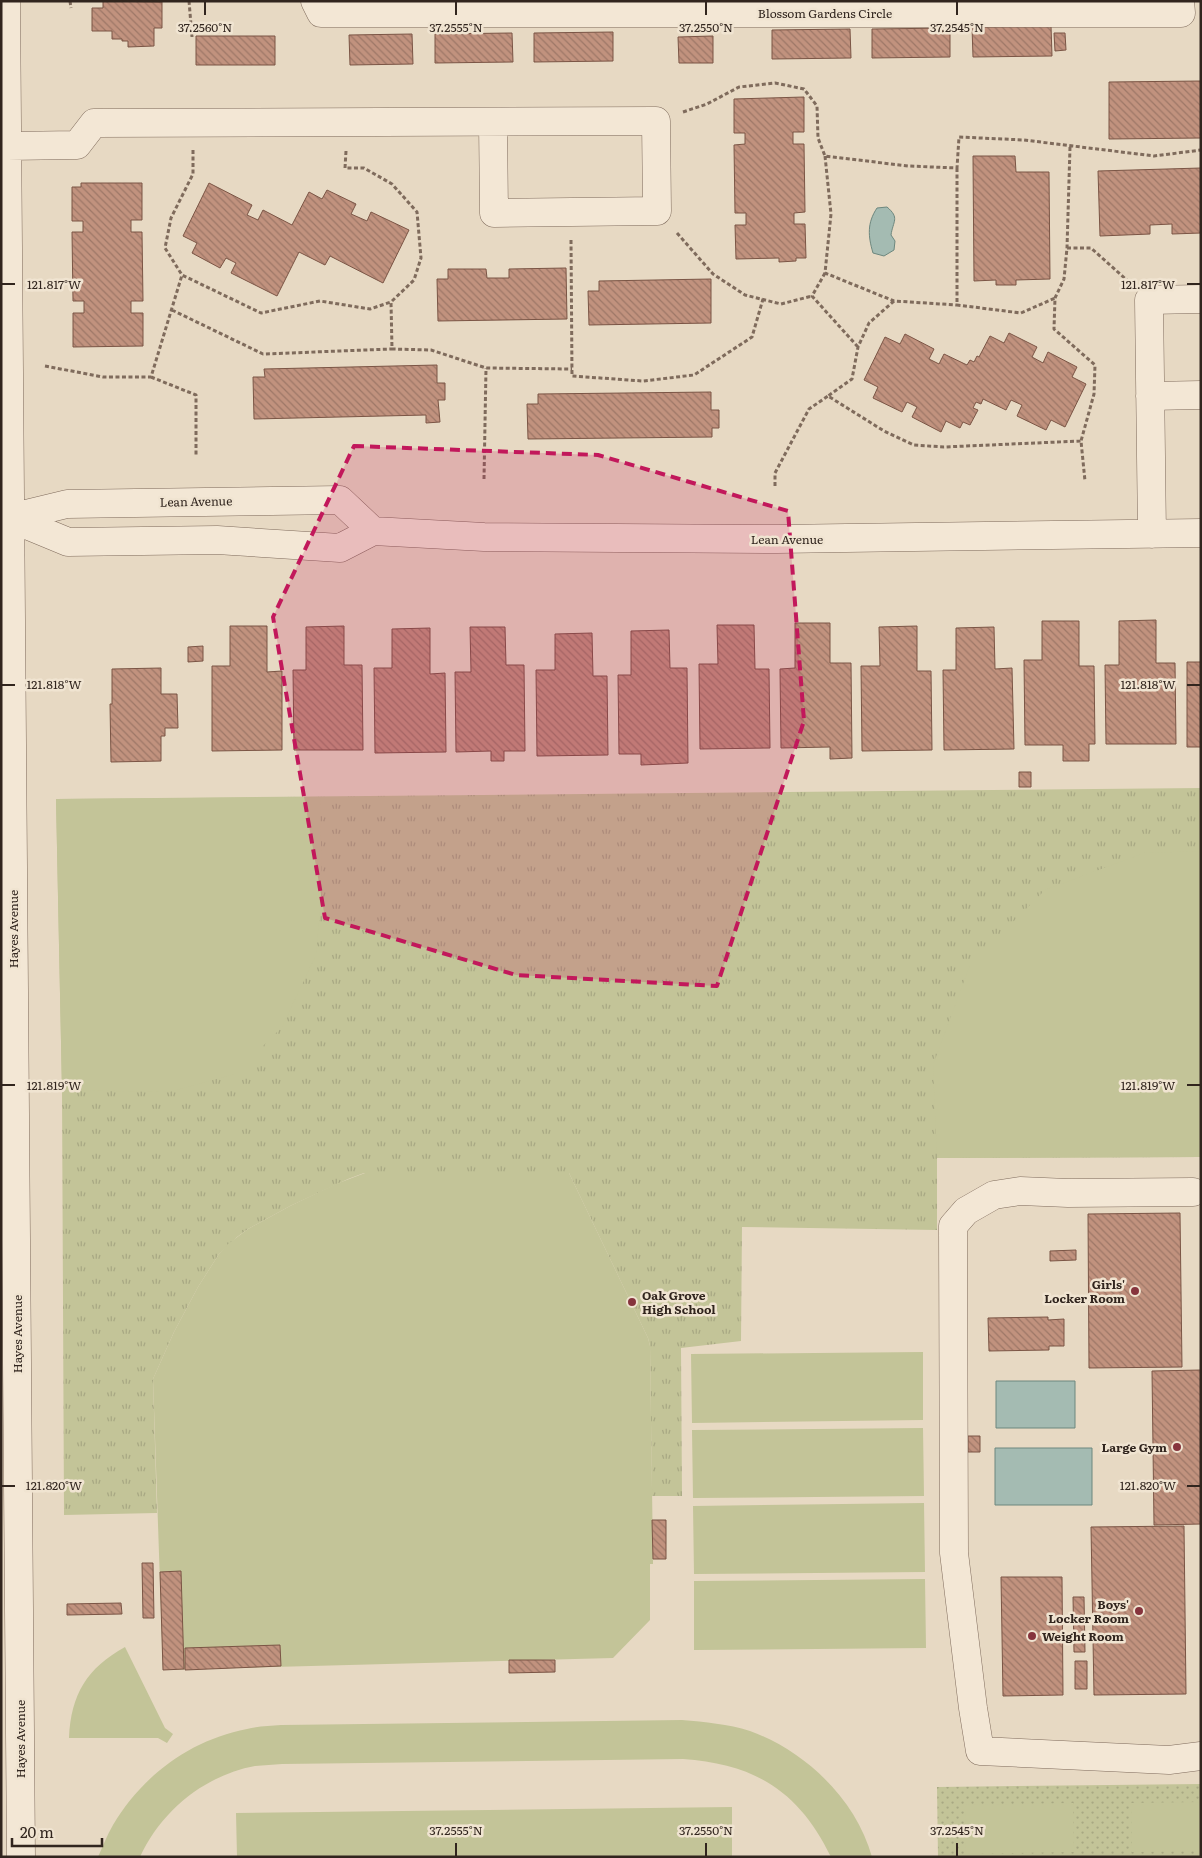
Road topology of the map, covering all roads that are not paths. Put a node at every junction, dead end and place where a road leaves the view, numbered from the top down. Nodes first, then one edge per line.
1 (6, 1) edge
2 (315, 1) edge
3 (1180, 1) edge
4 (493, 122) junction
5 (7, 146) junction
6 (1201, 299) edge
7 (1201, 395) edge
8 (1150, 396) junction
9 (6, 519) edge
10 (372, 530) junction
11 (1201, 533) edge
12 (1152, 534) junction
13 (1192, 1192) dead end
14 (9, 1276) edge
15 (10, 1618) edge
16 (1201, 1756) edge
17 (21, 1857) edge

1 - 5 street, Hayes Avenue
2 - 3 street, Blossom Gardens Circle
4 - 4 street
4 - 5 street
5 - 9 street, Hayes Avenue
6 - 8 street
7 - 8 street
8 - 12 street
9 - 10 street
9 - 10 street, Lean Avenue
9 - 14 street, Hayes Avenue
10 - 12 street, Lean Avenue
11 - 12 street, Lean Avenue
13 - 16 street
14 - 15 street, Hayes Avenue
15 - 17 street, Hayes Avenue

